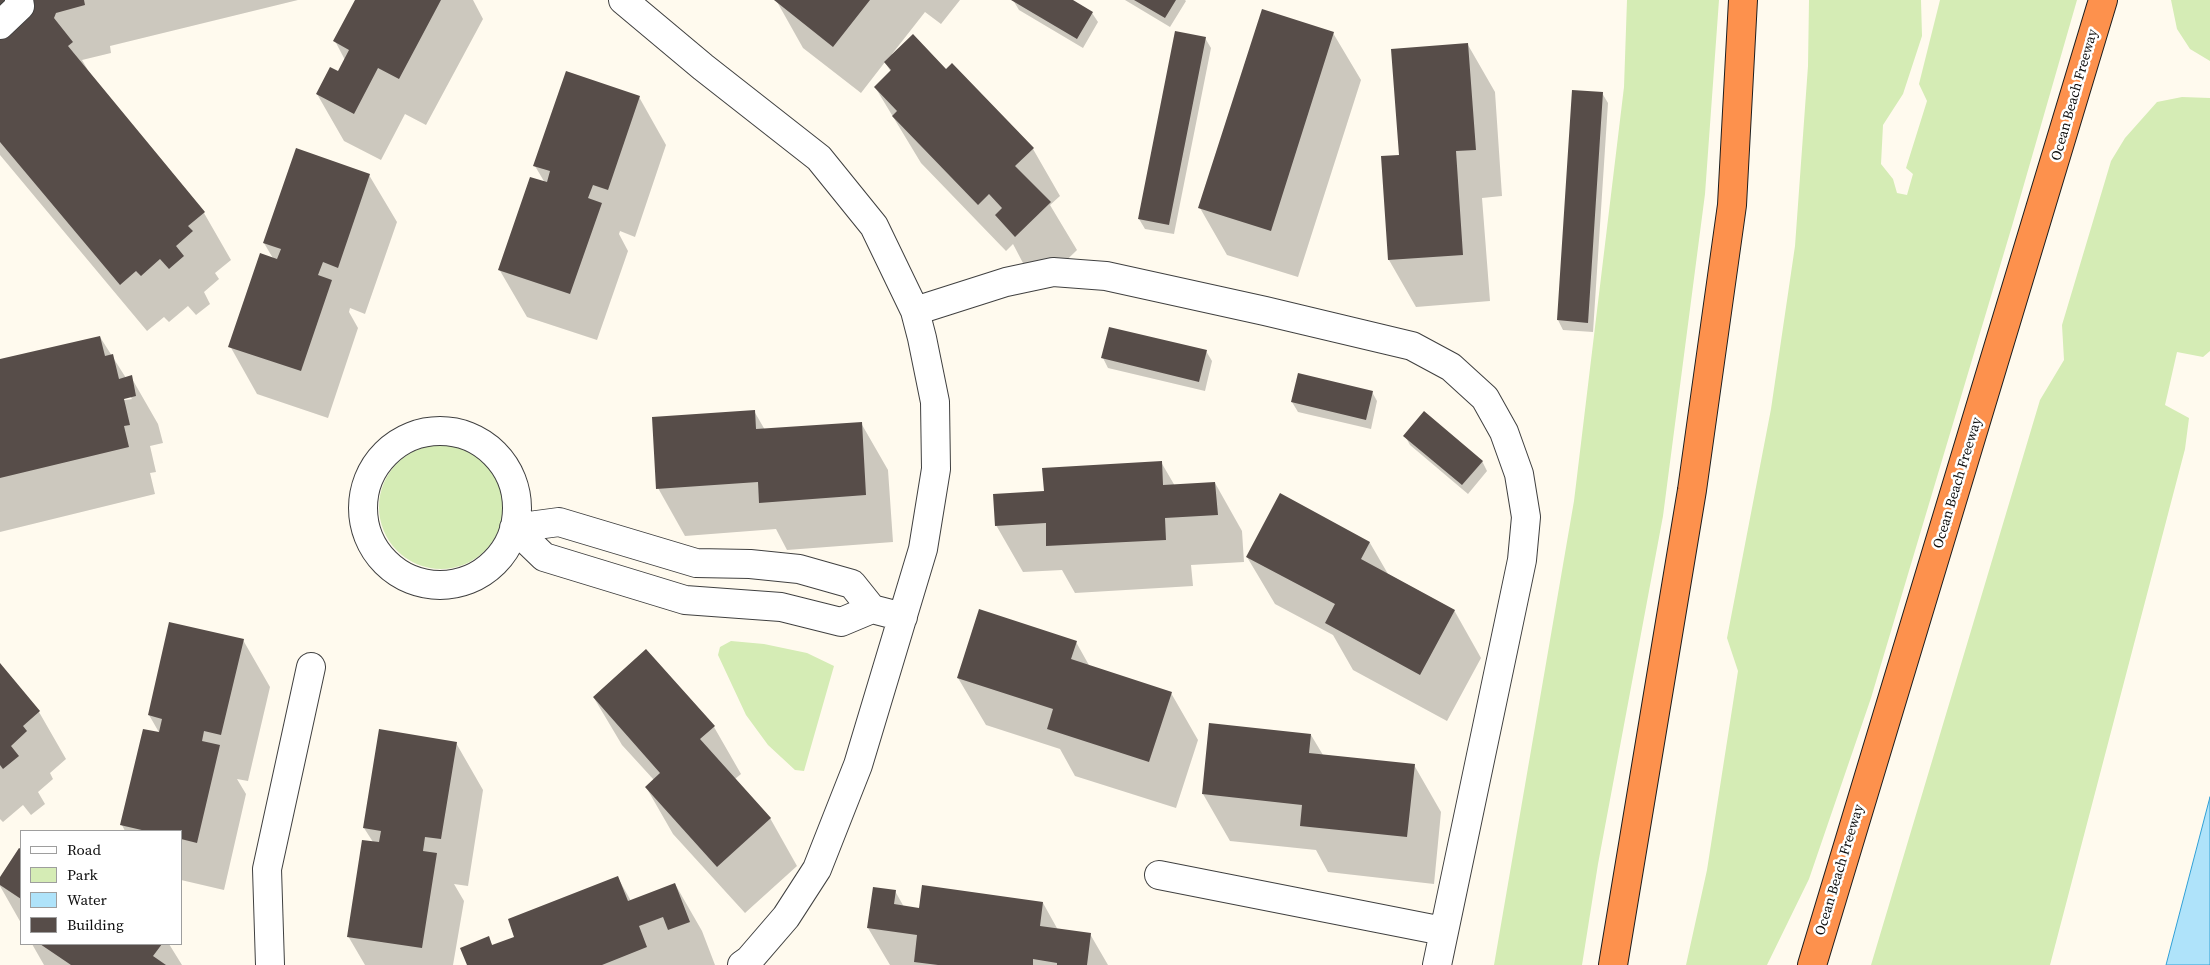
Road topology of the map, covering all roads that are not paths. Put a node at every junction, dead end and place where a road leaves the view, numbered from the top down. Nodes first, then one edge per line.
1 (19, 0) edge
2 (623, 0) edge
3 (1742, 0) edge
4 (2103, 0) edge
5 (0, 25) edge
6 (915, 311) junction
7 (514, 528) junction
8 (872, 609) junction
9 (903, 617) junction
10 (311, 667) dead end
11 (1159, 875) dead end
12 (1443, 931) junction
13 (1821, 934) junction
14 (270, 965) edge
15 (742, 965) edge
16 (1437, 965) edge
17 (1613, 965) edge
18 (1804, 965) edge
19 (1812, 965) edge

1 - 5 lane
2 - 6 lane
3 - 17 highway
4 - 13 highway, Ocean Beach Freeway
6 - 9 lane
6 - 12 lane
7 - 7 lane
7 - 8 lane
7 - 8 lane
8 - 9 lane
9 - 15 lane
10 - 14 lane
11 - 12 lane
12 - 16 lane
13 - 18 lane
13 - 19 highway, Ocean Beach Freeway

